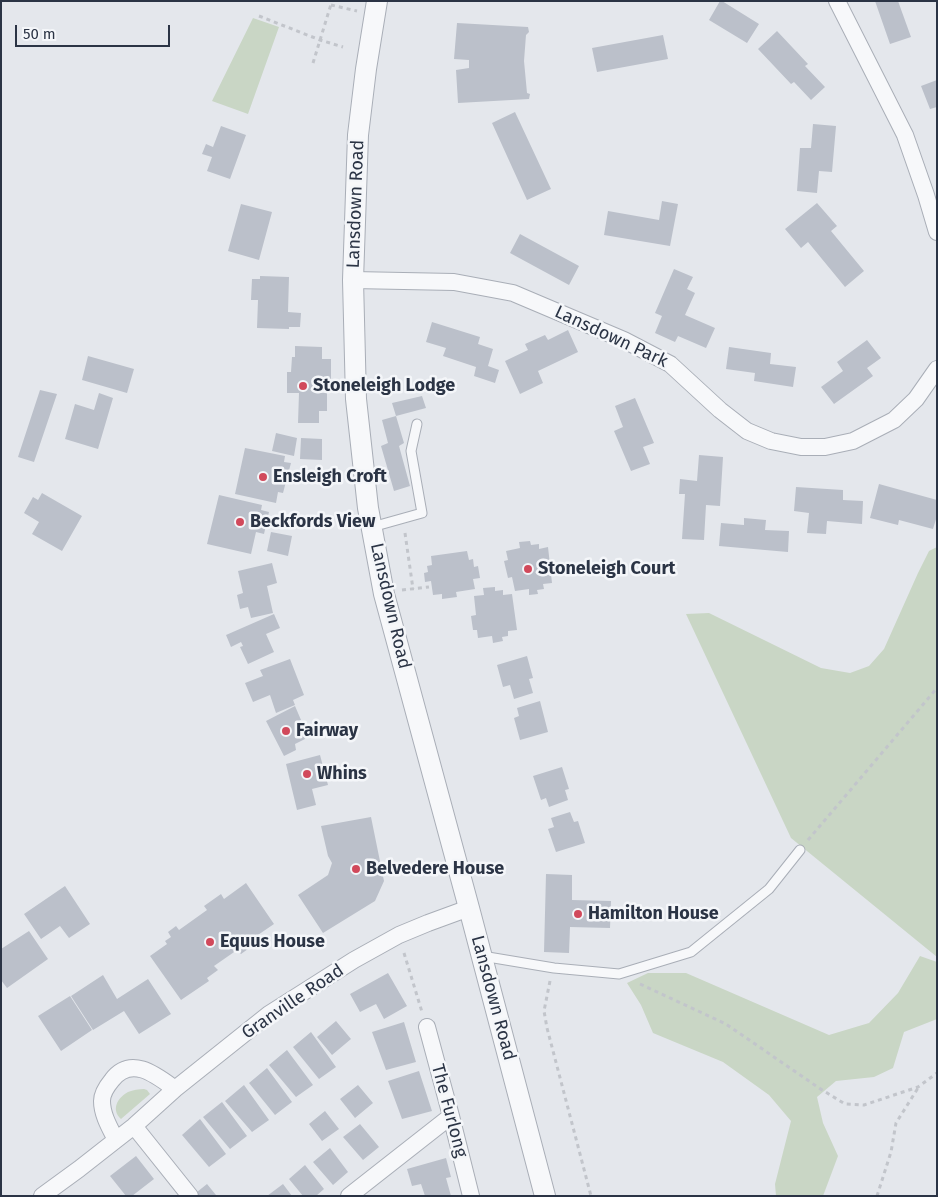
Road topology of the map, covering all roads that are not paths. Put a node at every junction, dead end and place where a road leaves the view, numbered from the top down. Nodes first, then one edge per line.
1 (837, 1) edge
2 (375, 9) edge
3 (937, 232) edge
4 (353, 280) junction
5 (937, 369) edge
6 (417, 424) dead end
7 (372, 528) junction
8 (800, 850) road end
9 (469, 908) junction
10 (482, 956) junction
11 (427, 1027) road end
12 (175, 1089) junction
13 (451, 1116) junction
14 (134, 1126) junction
15 (116, 1140) junction
16 (42, 1196) edge
17 (190, 1196) edge
18 (348, 1196) edge
19 (471, 1196) edge
20 (544, 1196) edge

1 - 3 street
2 - 4 street, Lansdown Road
4 - 5 street, Lansdown Park
4 - 7 street, Lansdown Road
6 - 7 lane
7 - 9 street, Lansdown Road
8 - 10 lane
9 - 10 street, Lansdown Road
9 - 12 street, Granville Road
10 - 20 street, Lansdown Road
11 - 13 street, The Furlong
12 - 14 street, Granville Road
12 - 15 street
13 - 18 street
13 - 19 street, The Furlong
14 - 15 street, Granville Road
14 - 17 street
15 - 16 street, Granville Road

